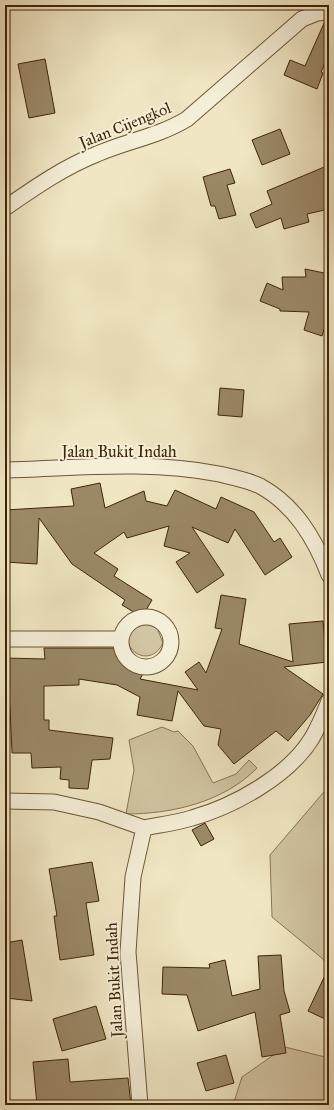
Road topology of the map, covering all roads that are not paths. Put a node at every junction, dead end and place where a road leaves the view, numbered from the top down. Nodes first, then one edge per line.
1 (329, 12) edge
2 (5, 208) edge
3 (5, 470) edge
4 (329, 575) edge
5 (5, 639) edge
6 (120, 639) dead end
7 (329, 701) edge
8 (5, 802) edge
9 (144, 828) junction
10 (140, 1105) edge

1 - 2 street, Jalan Cijengkol
3 - 4 street, Jalan Bukit Indah
5 - 6 street
7 - 9 street
8 - 9 street
9 - 10 street, Jalan Bukit Indah

